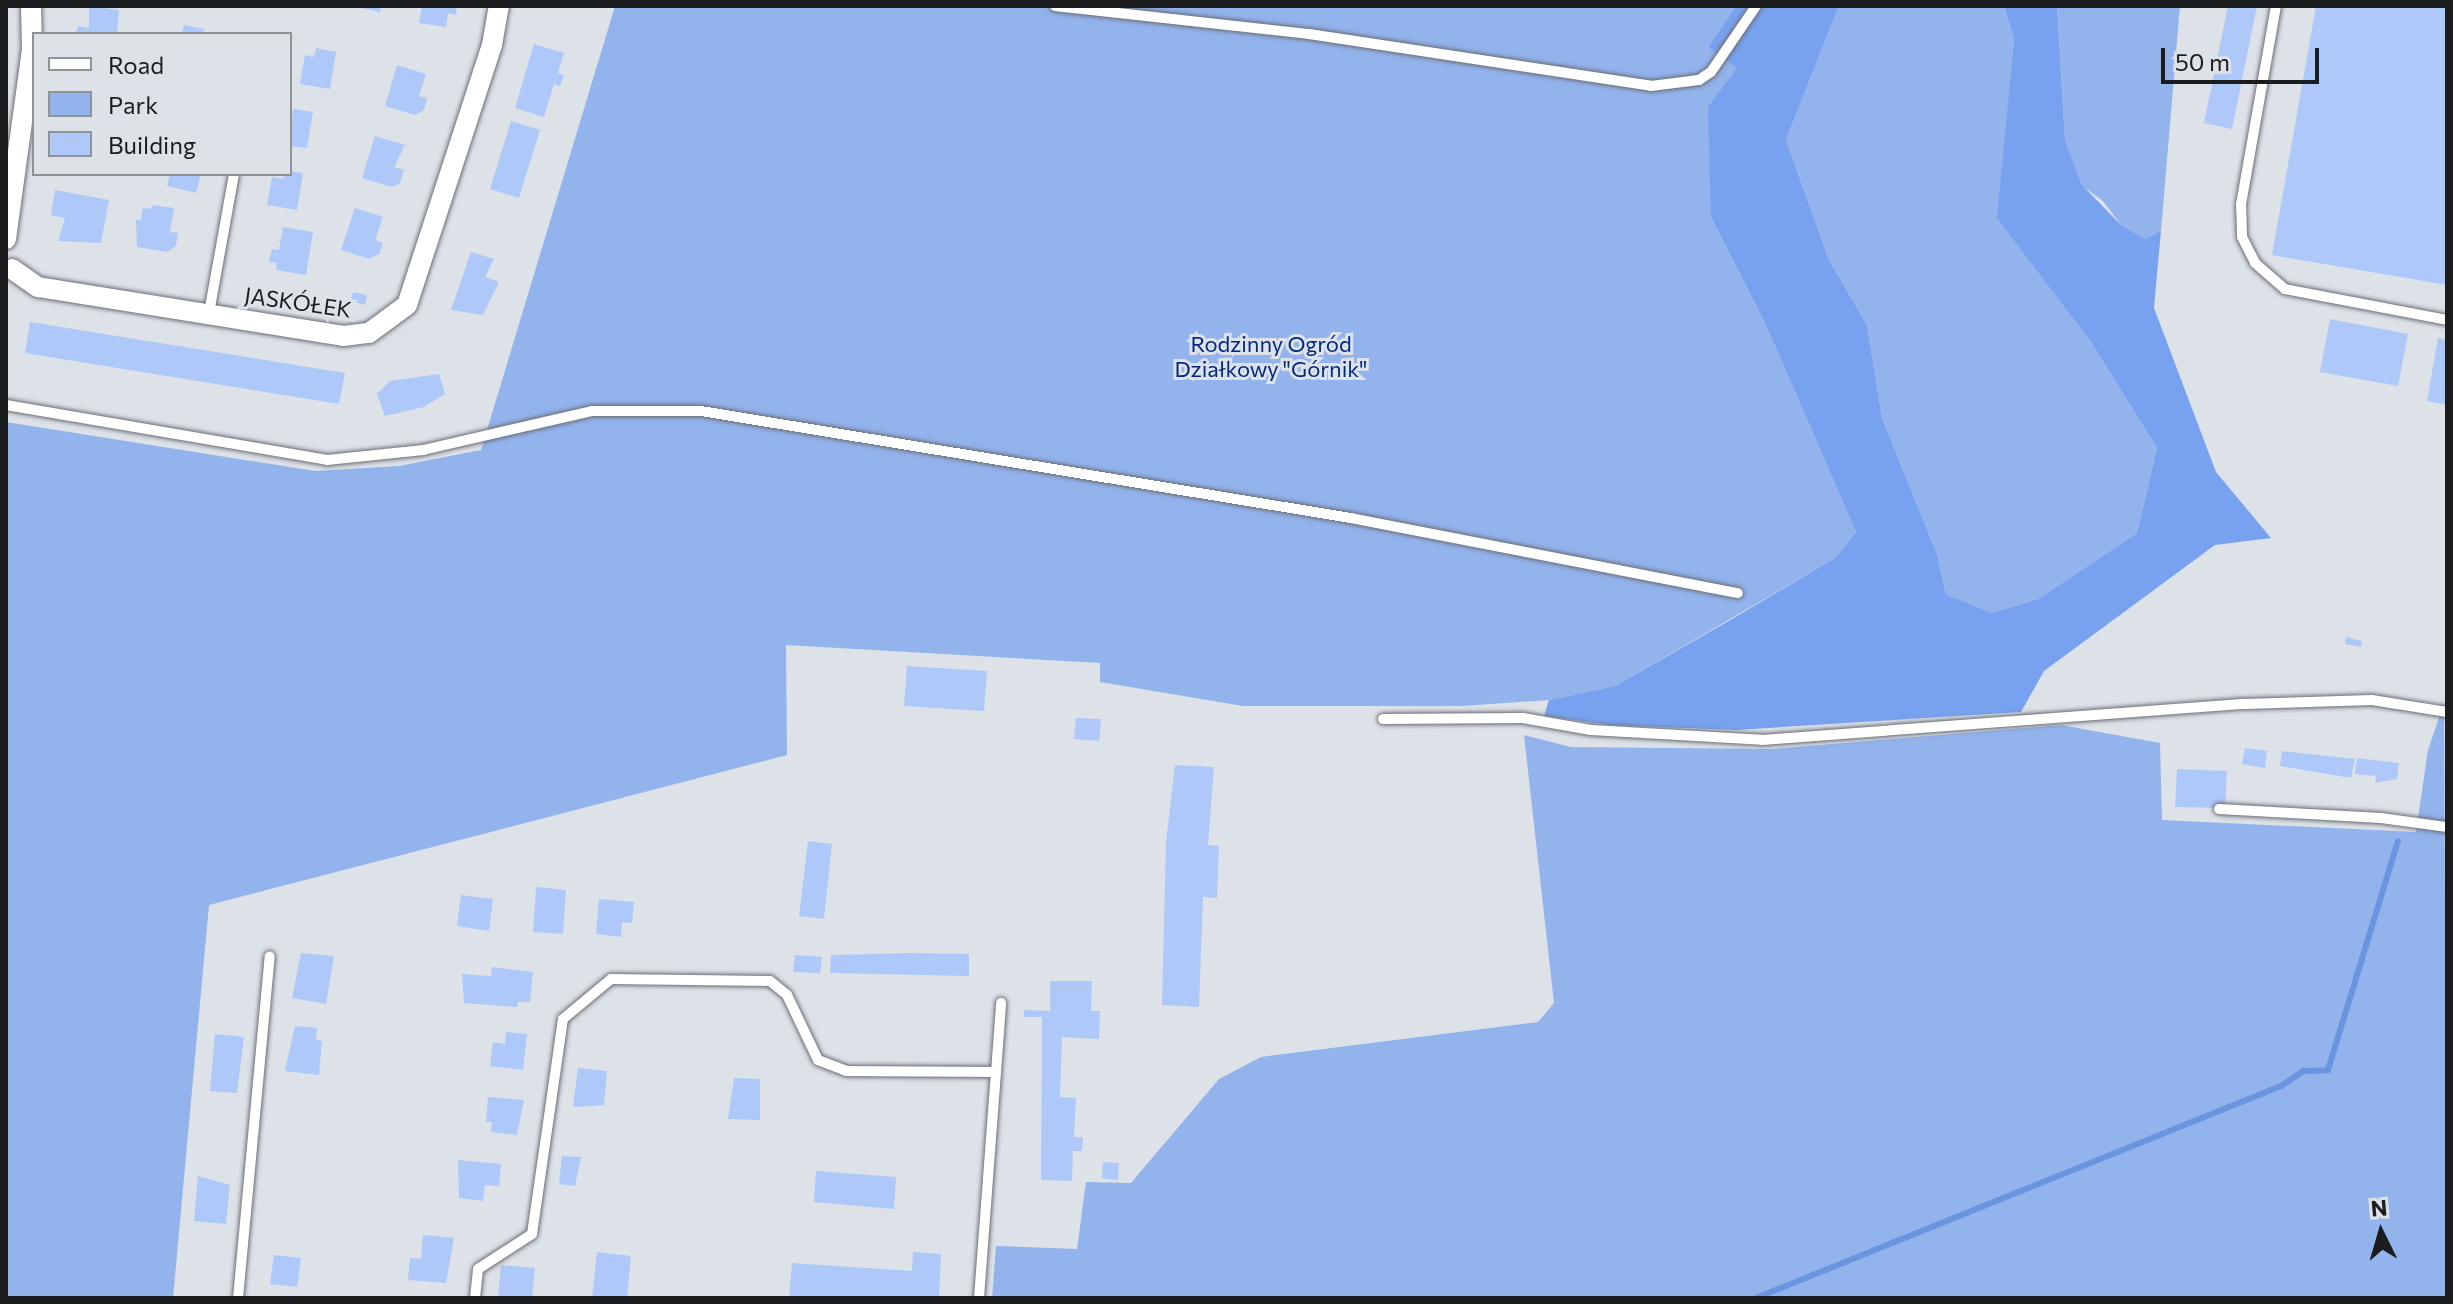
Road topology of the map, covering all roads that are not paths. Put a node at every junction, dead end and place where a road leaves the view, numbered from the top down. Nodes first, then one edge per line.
1 (31, 6) edge
2 (499, 6) edge
3 (1055, 6) edge
4 (1756, 6) edge
5 (2276, 6) edge
6 (234, 176) edge
7 (6, 239) edge
8 (8, 266) edge
9 (209, 313) junction
10 (2447, 320) edge
11 (6, 405) edge
12 (1738, 593) dead end
13 (2447, 712) edge
14 (1383, 719) dead end
15 (2219, 809) dead end
16 (2447, 827) edge
17 (270, 956) dead end
18 (1001, 1003) dead end
19 (996, 1072) junction
20 (238, 1298) edge
21 (475, 1298) edge
22 (979, 1298) edge

1 - 7 street
2 - 9 street, JASKÓŁEK
3 - 4 lane
5 - 10 lane
6 - 9 lane
8 - 9 street, JASKÓŁEK
11 - 12 lane
13 - 14 lane
15 - 16 lane
17 - 20 lane
18 - 19 lane
19 - 21 lane
19 - 22 lane

